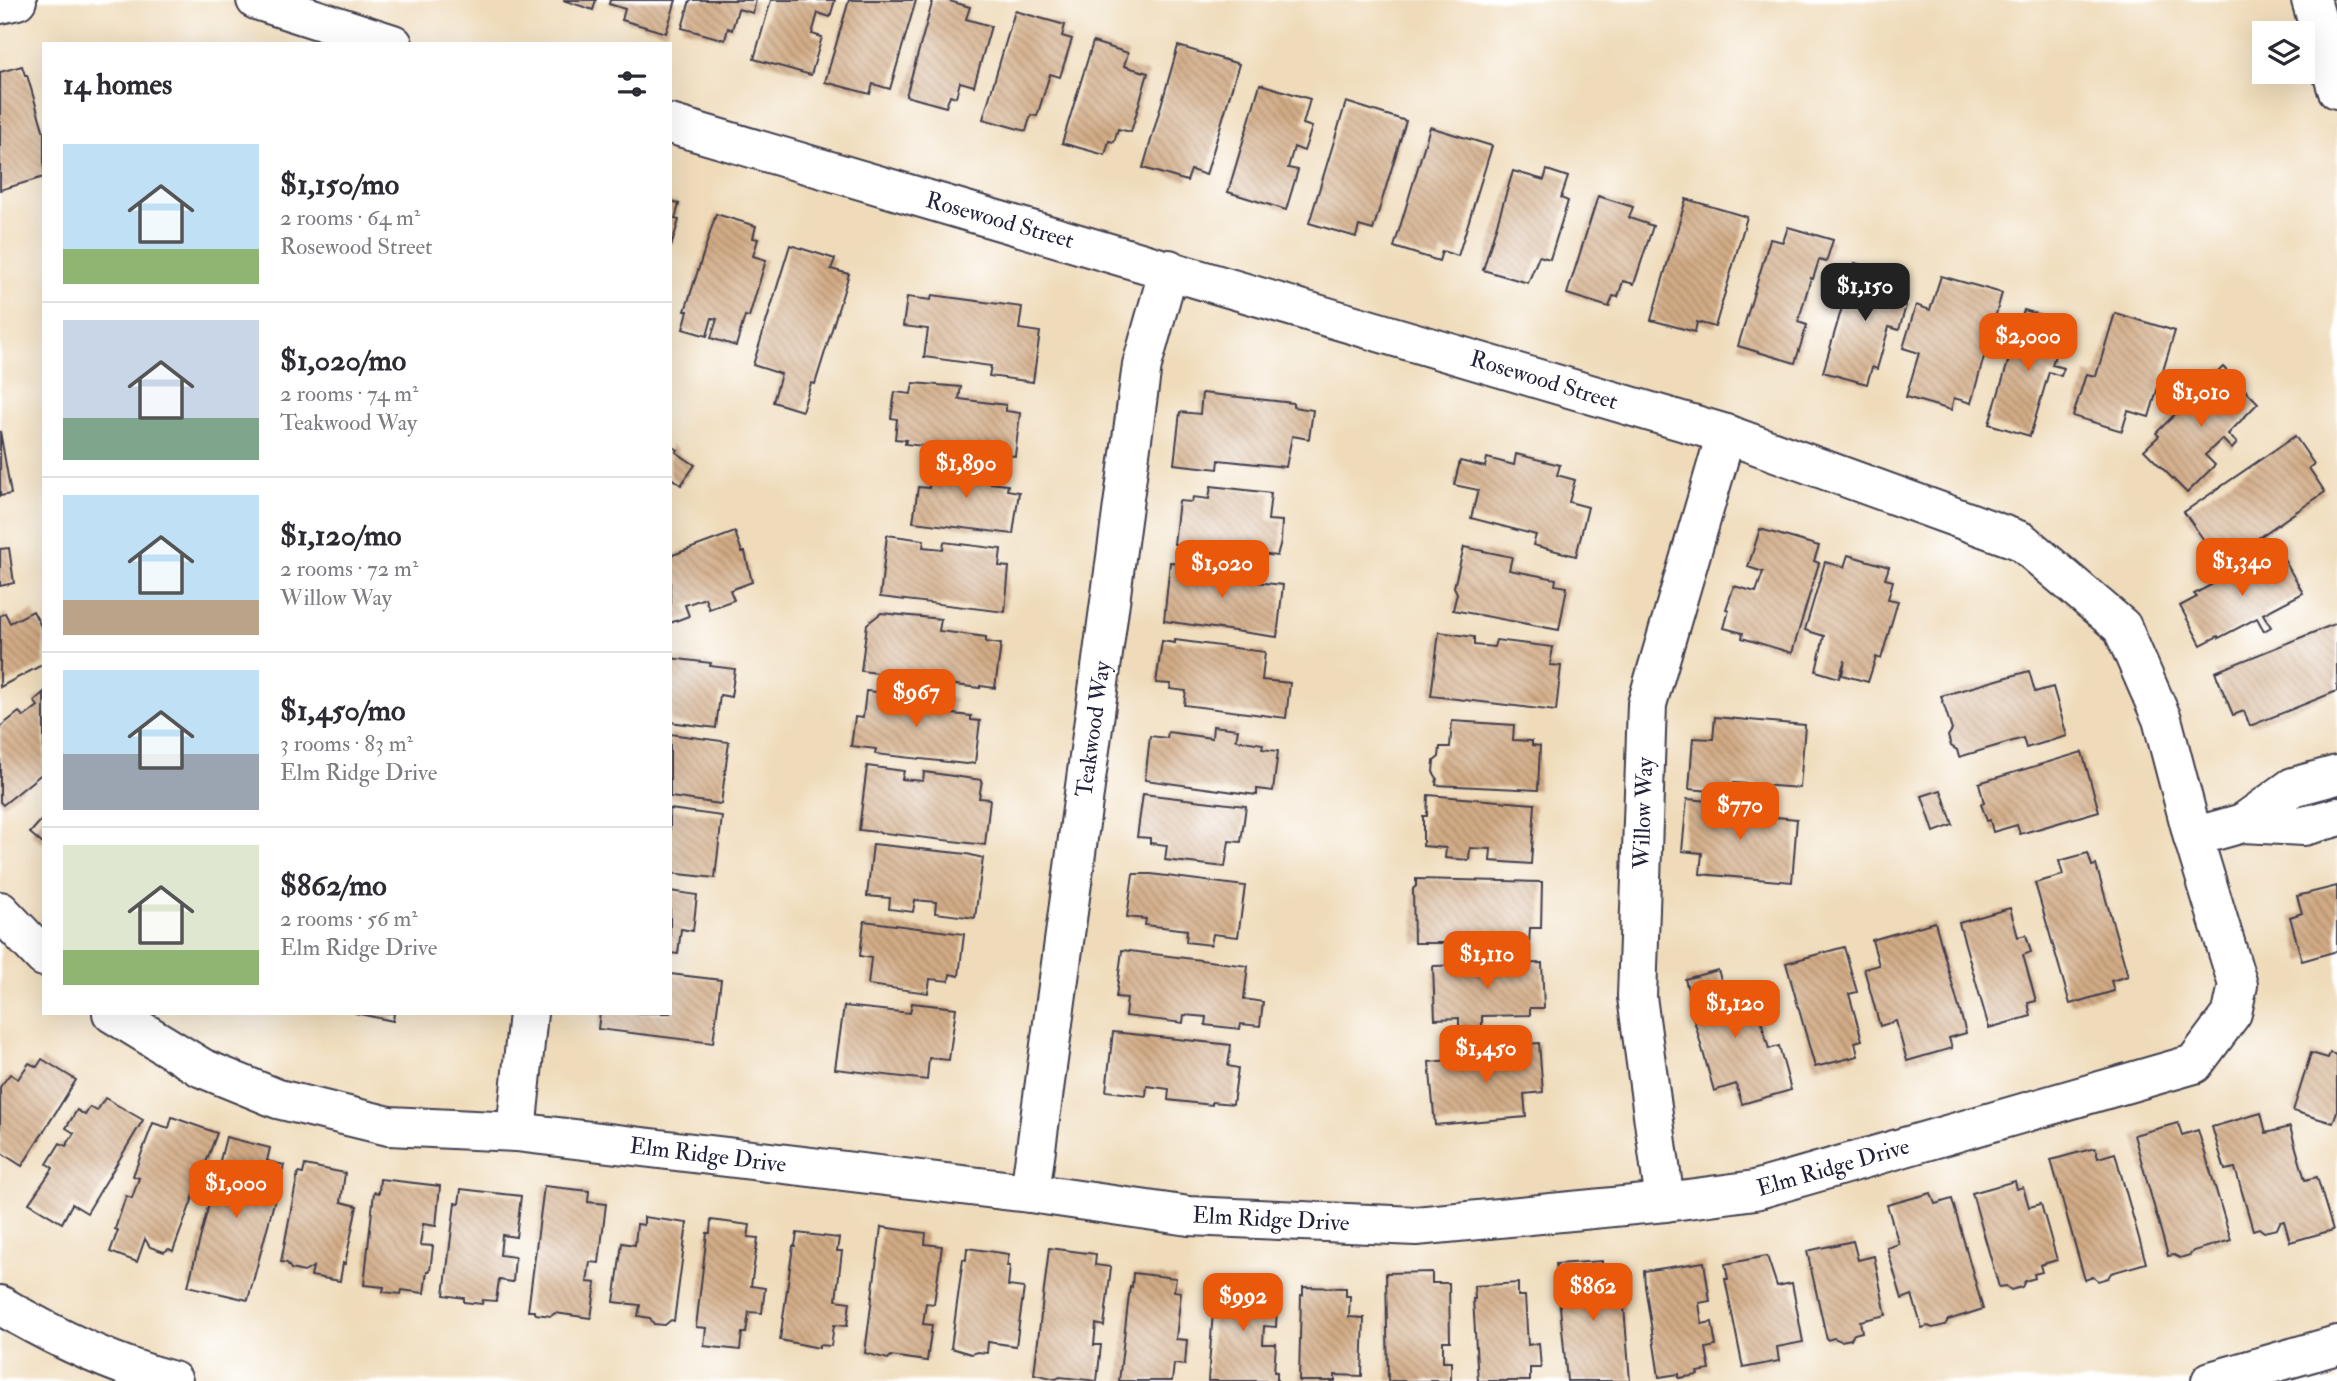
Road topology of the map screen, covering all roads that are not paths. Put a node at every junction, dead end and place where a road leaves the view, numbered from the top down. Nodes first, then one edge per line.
1 (17, 0) edge
2 (257, 0) edge
3 (2311, 0) edge
4 (0, 4) edge
5 (375, 41) edge
6 (2337, 89) edge
7 (672, 125) edge
8 (1169, 269) junction
9 (1726, 434) junction
10 (2337, 775) edge
11 (2337, 817) edge
12 (2243, 823) junction
13 (2193, 837) junction
14 (0, 911) edge
15 (42, 955) edge
16 (115, 1015) edge
17 (528, 1015) edge
18 (516, 1132) junction
19 (1030, 1193) junction
20 (1665, 1202) junction
21 (0, 1305) edge
22 (2337, 1345) edge
23 (173, 1381) edge
24 (2211, 1381) edge

1 - 4 street
2 - 5 street
3 - 6 street
7 - 8 street, Rosewood Street
8 - 9 street, Rosewood Street
8 - 19 street, Teakwood Way
9 - 13 street, Rosewood Street
9 - 20 street, Willow Way
10 - 12 street
11 - 12 street
12 - 13 street
13 - 20 street, Elm Ridge Drive
14 - 15 street
16 - 18 street, Elm Ridge Drive
17 - 18 street
18 - 19 street, Elm Ridge Drive
19 - 20 street, Elm Ridge Drive
21 - 23 street
22 - 24 street

